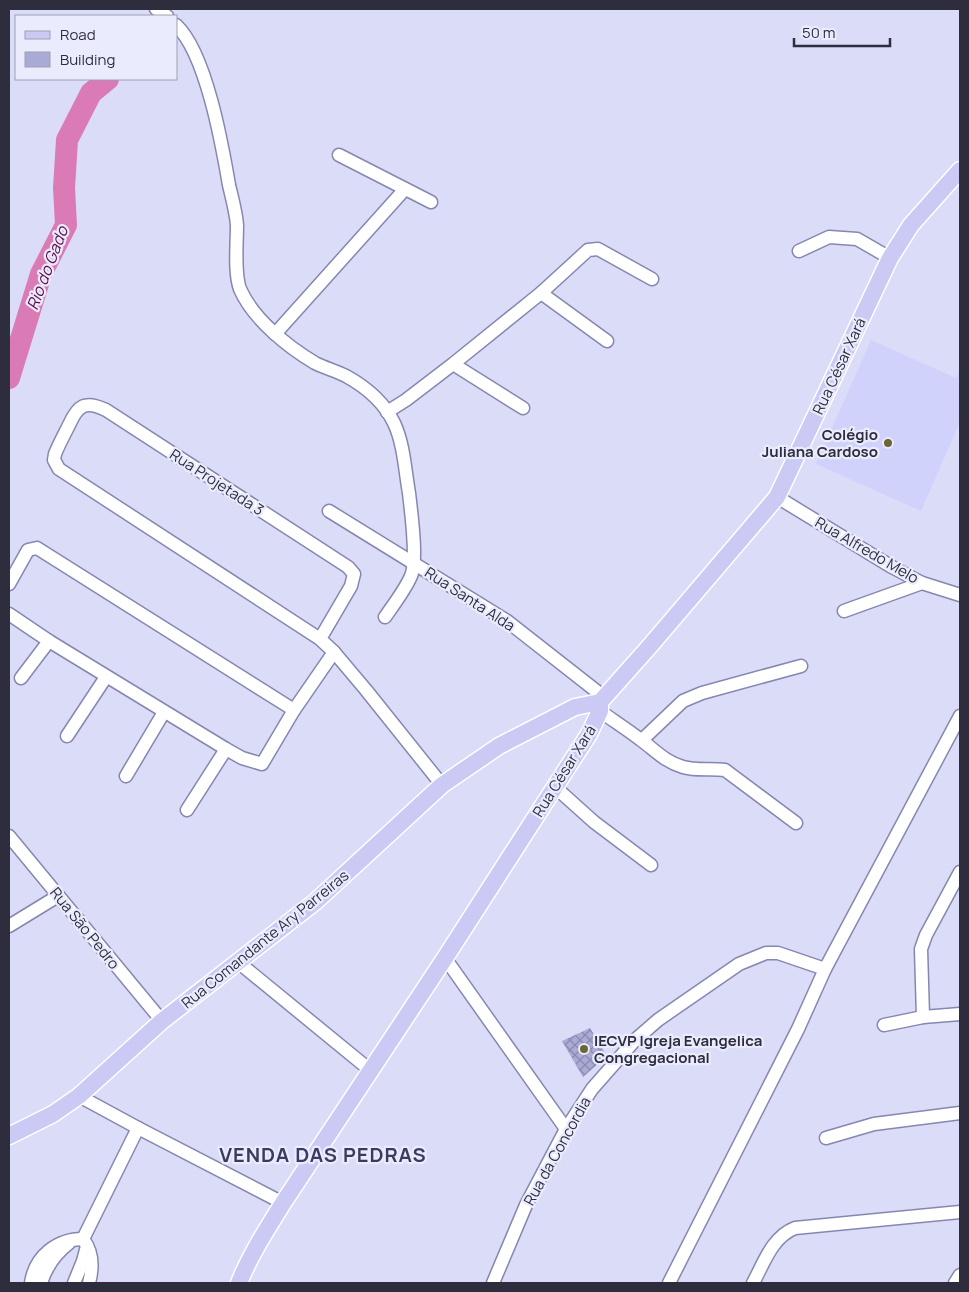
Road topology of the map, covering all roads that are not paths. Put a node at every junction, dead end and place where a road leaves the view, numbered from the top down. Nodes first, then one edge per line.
1 (178, 27) edge
2 (339, 155) dead end
3 (960, 170) edge
4 (405, 189) junction
5 (431, 202) dead end
6 (799, 251) dead end
7 (890, 258) junction
8 (652, 279) dead end
9 (541, 293) junction
10 (275, 334) junction
11 (607, 340) dead end
12 (453, 364) junction
13 (523, 408) dead end
14 (387, 412) junction
15 (777, 497) junction
16 (329, 511) dead end
17 (415, 564) junction
18 (922, 583) junction
19 (9, 584) edge
20 (960, 595) edge
21 (844, 611) dead end
22 (9, 614) edge
23 (385, 617) dead end
24 (320, 639) junction
25 (48, 641) junction
26 (334, 652) junction
27 (801, 666) dead end
28 (106, 677) junction
29 (21, 678) dead end
30 (601, 703) junction
31 (294, 710) junction
32 (164, 712) junction
33 (565, 712) junction
34 (960, 716) edge
35 (589, 734) junction
36 (67, 736) dead end
37 (642, 740) junction
38 (226, 749) junction
39 (126, 776) dead end
40 (442, 785) junction
41 (555, 787) junction
42 (187, 810) dead end
43 (796, 823) dead end
44 (9, 836) edge
45 (651, 865) dead end
46 (960, 872) edge
47 (58, 896) junction
48 (9, 926) edge
49 (445, 958) junction
50 (238, 962) junction
51 (825, 968) junction
52 (960, 1014) edge
53 (923, 1017) junction
54 (162, 1021) junction
55 (884, 1025) dead end
56 (370, 1070) junction
57 (79, 1096) junction
58 (960, 1113) edge
59 (138, 1128) junction
60 (566, 1129) junction
61 (9, 1136) edge
62 (826, 1138) dead end
63 (283, 1204) junction
64 (960, 1212) edge
65 (82, 1241) junction
66 (960, 1276) edge
67 (31, 1283) edge
68 (41, 1283) edge
69 (74, 1283) edge
70 (89, 1283) edge
71 (239, 1283) edge
72 (493, 1283) edge
73 (669, 1283) edge
74 (753, 1283) edge
75 (955, 1283) edge

1 - 10 street
2 - 4 street
3 - 7 main road, Rua César Xará
4 - 5 street
4 - 10 street
6 - 7 street
7 - 15 main road, Rua César Xará
8 - 9 street
9 - 11 street
9 - 12 street
10 - 14 street
12 - 13 street
12 - 14 street
14 - 17 street
15 - 18 street, Rua Alfredo Melo
15 - 30 main road, Rua César Xará
16 - 17 street, Rua Santa Alda
17 - 23 street
17 - 30 street, Rua Santa Alda
18 - 20 street, Rua Alfredo Melo
18 - 21 street
19 - 31 street
22 - 25 street
24 - 24 street, Rua Projetada 3
24 - 26 street
25 - 28 street
25 - 29 street
26 - 31 street
26 - 40 street
27 - 37 street
28 - 32 street
28 - 36 street
30 - 33 main road, Rua Comandante Ary Parreiras
30 - 35 main road, Rua César Xará
30 - 37 street, Rua Santa Alda
31 - 38 street
32 - 38 street
32 - 39 street
33 - 35 main road
33 - 40 main road, Rua Comandante Ary Parreiras
34 - 51 street
35 - 41 main road, Rua César Xará
37 - 43 street, Rua Santa Alda
38 - 42 street
40 - 50 main road, Rua Comandante Ary Parreiras
41 - 45 street
41 - 49 main road, Rua César Xará
44 - 47 street, Rua São Pedro
46 - 53 street
47 - 48 street
47 - 54 street, Rua São Pedro
49 - 56 main road, Rua César Xará
49 - 60 street
50 - 54 main road, Rua Comandante Ary Parreiras
50 - 56 street
51 - 60 street, Rua da Concordia
51 - 73 street
52 - 53 street
53 - 55 street
54 - 57 main road, Rua Comandante Ary Parreiras
56 - 63 main road, Rua César Xará
57 - 59 street
57 - 61 main road, Rua Comandante Ary Parreiras
58 - 62 street
59 - 63 street
59 - 65 street
60 - 72 street, Rua da Concordia
63 - 71 main road, Rua César Xará
64 - 74 street
65 - 67 street
65 - 68 street
65 - 69 street
65 - 70 street
66 - 75 street

